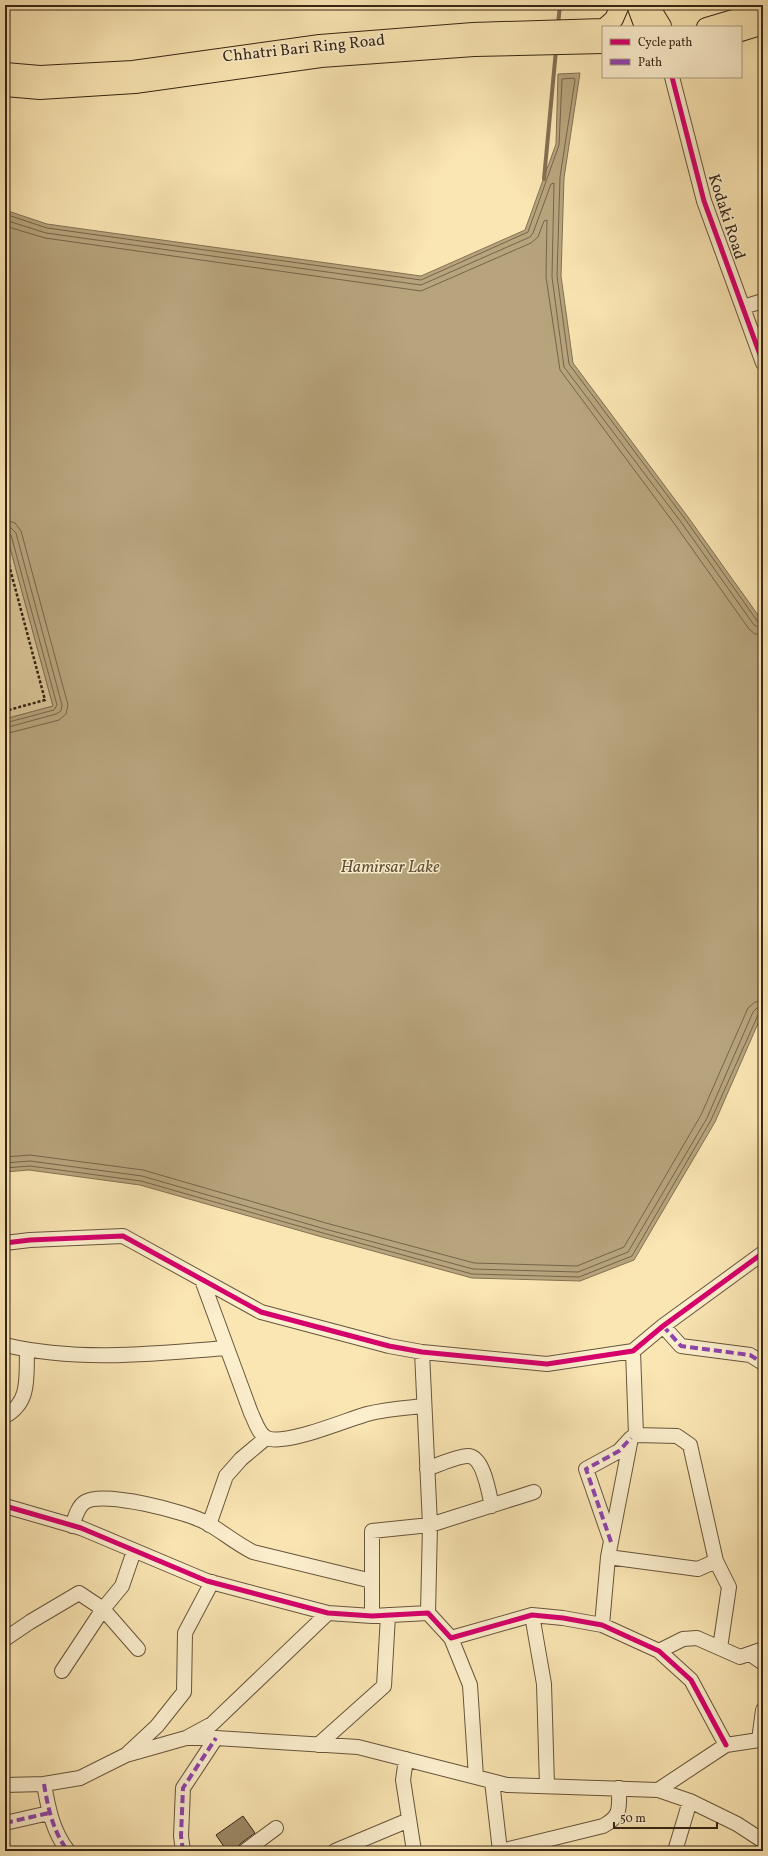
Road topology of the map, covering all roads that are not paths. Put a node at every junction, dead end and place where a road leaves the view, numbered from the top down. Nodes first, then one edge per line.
1 (620, 5) edge
2 (636, 5) edge
3 (649, 5) edge
4 (763, 10) edge
5 (763, 25) edge
6 (606, 26) edge
7 (653, 26) edge
8 (654, 26) edge
9 (709, 26) edge
10 (602, 28) edge
11 (742, 32) edge
12 (602, 44) edge
13 (5, 72) edge
14 (664, 78) edge
15 (672, 78) edge
16 (5, 87) edge
17 (704, 201) junction
18 (763, 301) edge
19 (743, 307) junction
20 (763, 363) edge
21 (5, 1243) edge
22 (763, 1253) edge
23 (202, 1280) junction
24 (663, 1326) junction
25 (5, 1345) edge
26 (226, 1348) junction
27 (27, 1350) junction
28 (633, 1351) junction
29 (422, 1352) junction
30 (763, 1363) edge
31 (424, 1406) junction
32 (5, 1416) edge
33 (634, 1436) junction
34 (266, 1438) junction
35 (427, 1469) junction
36 (534, 1492) dead end
37 (5, 1506) edge
38 (492, 1506) junction
39 (209, 1525) junction
40 (430, 1525) junction
41 (72, 1526) junction
42 (612, 1542) junction
43 (134, 1551) junction
44 (608, 1557) junction
45 (716, 1561) junction
46 (212, 1582) junction
47 (372, 1582) junction
48 (103, 1609) junction
49 (328, 1614) junction
50 (428, 1614) junction
51 (388, 1615) junction
52 (532, 1615) junction
53 (372, 1616) junction
54 (602, 1625) junction
55 (451, 1638) junction
56 (5, 1639) edge
57 (720, 1648) junction
58 (138, 1649) dead end
59 (763, 1649) edge
60 (659, 1651) junction
61 (750, 1654) junction
62 (763, 1663) edge
63 (62, 1671) dead end
64 (763, 1710) edge
65 (186, 1738) junction
66 (216, 1738) junction
67 (761, 1740) edge
68 (318, 1744) junction
69 (726, 1745) junction
70 (126, 1755) junction
71 (406, 1759) junction
72 (476, 1777) junction
73 (492, 1781) junction
74 (44, 1784) junction
75 (5, 1785) edge
76 (547, 1785) junction
77 (619, 1788) junction
78 (658, 1790) junction
79 (690, 1801) junction
80 (49, 1813) junction
81 (409, 1820) junction
82 (5, 1823) edge
83 (276, 1828) dead end
84 (763, 1841) edge
85 (68, 1851) edge
86 (184, 1851) edge
87 (246, 1851) edge
88 (335, 1851) edge
89 (414, 1851) edge
90 (501, 1851) edge
91 (675, 1851) edge

1 - 6 main road
2 - 7 main road
3 - 8 main road
4 - 9 main road
5 - 11 main road
10 - 13 main road, Chhatri Bari Ring Road
12 - 16 main road, Chhatri Bari Ring Road
14 - 17 street
15 - 17 street, Kodaki Road
17 - 19 street, Kodaki Road
18 - 19 street
19 - 20 street, Kodaki Road
21 - 23 street
22 - 24 street
23 - 26 street
23 - 29 street
24 - 28 street
24 - 30 street
25 - 27 street
26 - 27 street
26 - 34 street
27 - 32 street
28 - 29 street
28 - 33 street
29 - 31 street
31 - 34 street
31 - 35 street
33 - 42 street
33 - 42 street
33 - 45 street
34 - 39 street
35 - 38 street
35 - 40 street
36 - 38 street
37 - 41 street
38 - 40 street
39 - 41 street
39 - 47 street
40 - 47 street
40 - 50 street
41 - 43 street
42 - 44 street
43 - 46 street
43 - 48 street
44 - 45 street
44 - 54 street
45 - 57 street
46 - 49 street
46 - 70 street
47 - 53 street
48 - 56 street
48 - 58 street
48 - 63 street
49 - 53 street
49 - 65 street
50 - 51 street
50 - 55 street
51 - 53 street
51 - 68 street
52 - 54 street
52 - 55 street
52 - 76 street
54 - 60 street
55 - 72 street
57 - 60 street
57 - 61 street
59 - 61 street
60 - 69 street
61 - 62 street
64 - 67 street
65 - 66 street
65 - 70 street
66 - 68 street
66 - 86 street
67 - 69 street
68 - 71 street
69 - 78 street
70 - 74 street
71 - 72 street
71 - 81 street
72 - 73 street
73 - 76 street
73 - 90 street
74 - 75 street
74 - 80 street
76 - 77 street
77 - 78 street
77 - 90 street
78 - 79 street
79 - 84 street
79 - 91 street
80 - 82 street
80 - 85 street
81 - 88 street
81 - 89 street
83 - 87 street

